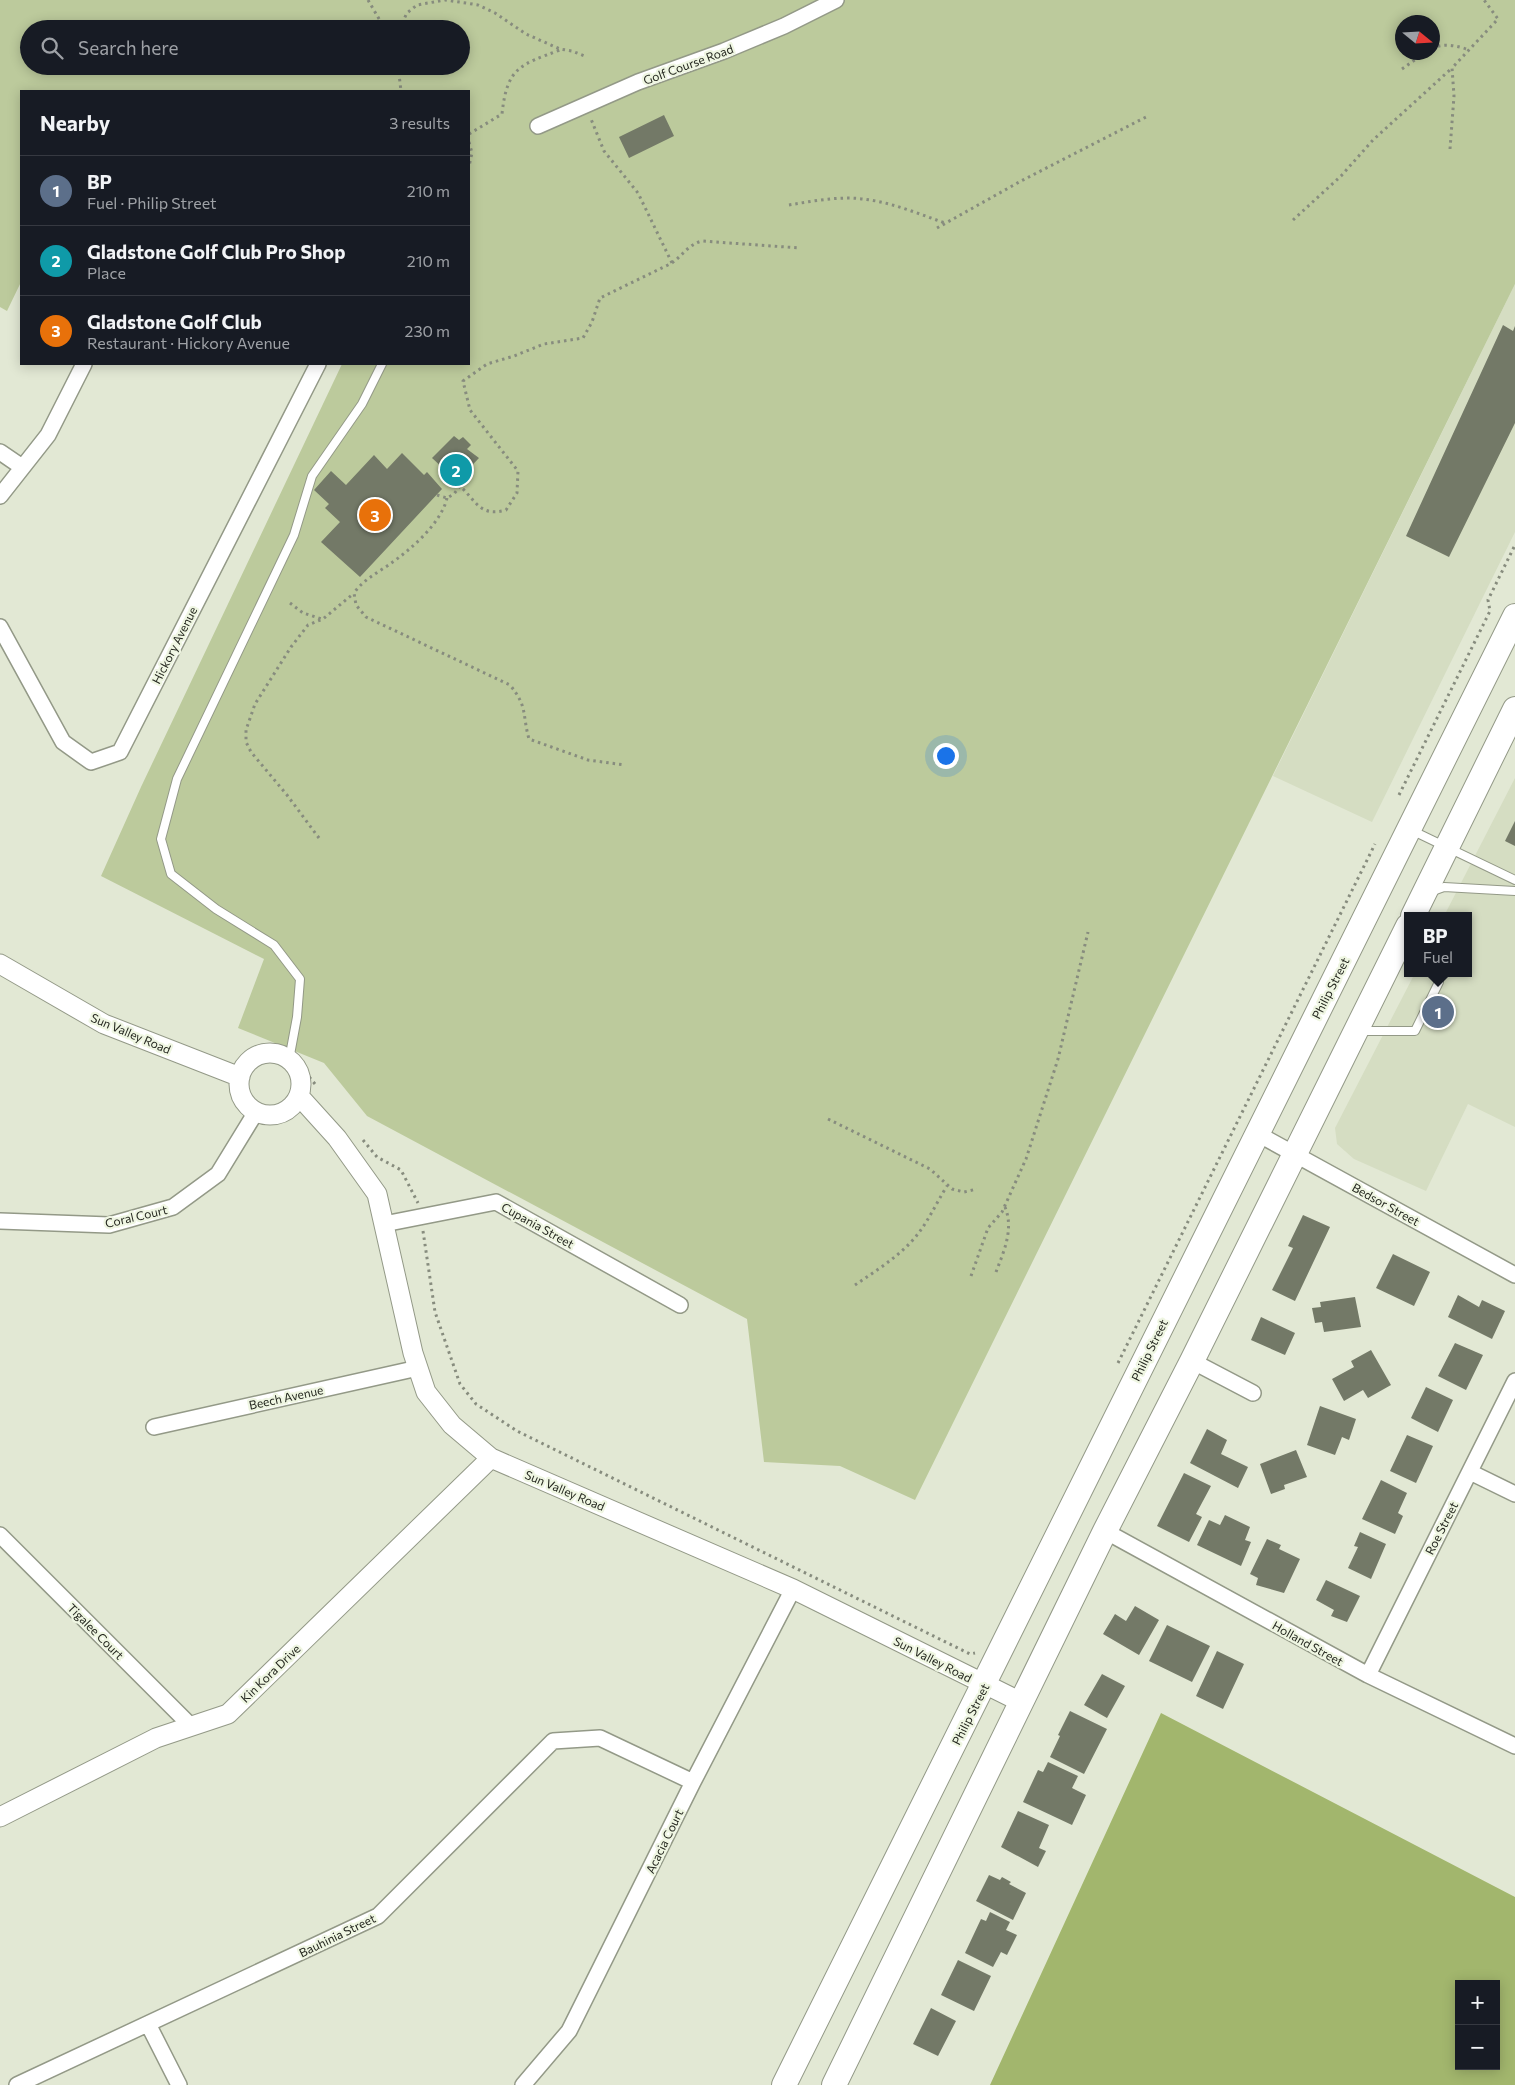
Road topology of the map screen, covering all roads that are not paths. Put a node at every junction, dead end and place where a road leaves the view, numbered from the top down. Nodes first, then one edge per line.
1 (836, 0) edge
2 (538, 126) dead end
3 (83, 365) edge
4 (317, 365) edge
5 (382, 365) edge
6 (0, 452) edge
7 (22, 468) junction
8 (0, 496) edge
9 (1515, 616) edge
10 (0, 626) edge
11 (1515, 709) edge
12 (1409, 829) junction
13 (1446, 846) junction
14 (1515, 880) edge
15 (1515, 890) edge
16 (1424, 894) junction
17 (1415, 912) edge
18 (1404, 935) edge
19 (0, 964) edge
20 (1436, 977) edge
21 (1356, 1031) junction
22 (295, 1064) junction
23 (240, 1077) junction
24 (299, 1096) junction
25 (256, 1112) junction
26 (1256, 1133) junction
27 (1296, 1153) junction
28 (0, 1221) edge
29 (384, 1224) junction
30 (1515, 1275) edge
31 (680, 1305) dead end
32 (1192, 1362) junction
33 (418, 1368) junction
34 (1515, 1381) edge
35 (1253, 1392) dead end
36 (154, 1427) dead end
37 (491, 1458) junction
38 (1470, 1472) junction
39 (1515, 1494) edge
40 (1105, 1531) junction
41 (0, 1535) edge
42 (794, 1589) junction
43 (1368, 1675) junction
44 (984, 1684) junction
45 (1021, 1702) junction
46 (191, 1726) junction
47 (1515, 1746) edge
48 (693, 1782) junction
49 (0, 1817) edge
50 (148, 2024) junction
51 (17, 2085) edge
52 (178, 2085) edge
53 (523, 2085) edge
54 (784, 2085) edge
55 (834, 2085) edge

1 - 2 street, Golf Course Road
3 - 7 street
4 - 10 street, Hickory Avenue
5 - 22 lane
6 - 7 street
7 - 8 street
9 - 12 main road, Philip Street
11 - 13 main road
12 - 13 lane
12 - 26 main road, Philip Street
13 - 14 lane
13 - 16 main road
15 - 16 lane
16 - 17 main road
18 - 21 main road
19 - 23 street, Sun Valley Road
20 - 21 lane
21 - 27 main road
22 - 23 street
22 - 24 street
23 - 25 street
24 - 25 street
24 - 29 street, Sun Valley Road
25 - 28 street, Coral Court
26 - 27 street, Bedsor Street
26 - 44 main road, Philip Street
27 - 30 street, Bedsor Street
27 - 32 main road
29 - 31 street, Cupania Street
29 - 33 street, Sun Valley Road
32 - 35 street
32 - 40 main road
33 - 36 street, Beech Avenue
33 - 37 street, Sun Valley Road
34 - 38 street, Roe Street
37 - 42 street, Sun Valley Road
37 - 46 street, Kin Kora Drive
38 - 39 street
38 - 43 street, Roe Street
40 - 43 street, Holland Street
40 - 45 main road
41 - 46 street, Tigalee Court
42 - 44 street, Sun Valley Road
42 - 48 street, Acacia Court
43 - 47 street, Holland Street
44 - 45 street, Sun Valley Road
44 - 54 main road, Philip Street
45 - 55 main road
46 - 49 street, Kin Kora Drive
48 - 50 street, Bauhinia Street
48 - 53 street, Acacia Court
50 - 51 street, Bauhinia Street
50 - 52 street

